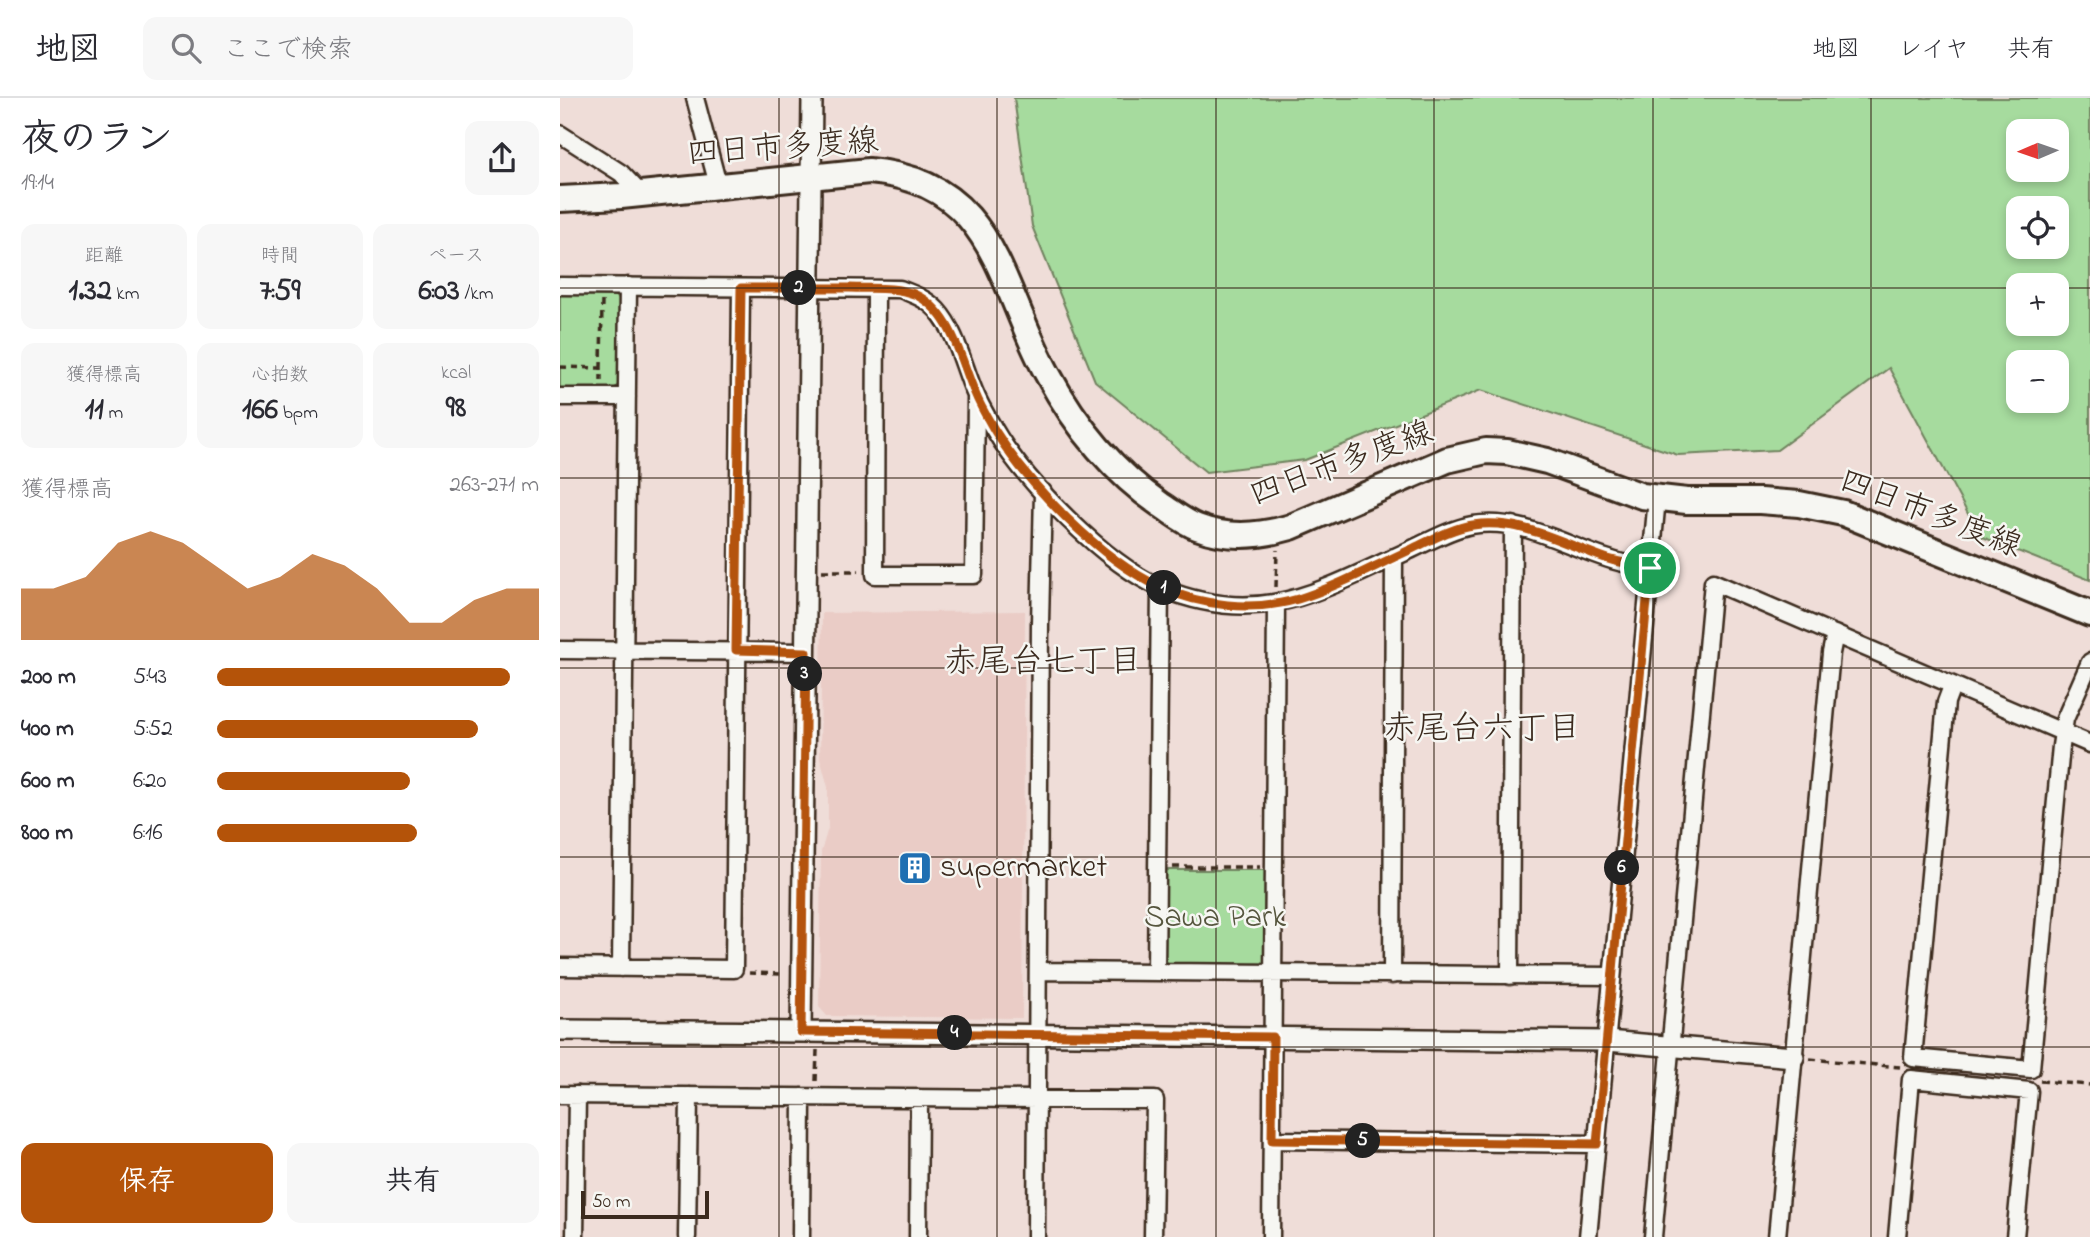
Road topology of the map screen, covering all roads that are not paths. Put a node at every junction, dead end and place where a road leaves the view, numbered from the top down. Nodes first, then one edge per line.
1 (695, 98) edge
2 (812, 98) edge
3 (560, 134) edge
4 (811, 178) junction
5 (718, 185) junction
6 (641, 194) junction
7 (560, 199) edge
8 (560, 286) edge
9 (741, 288) junction
10 (810, 288) junction
11 (876, 289) junction
12 (628, 292) junction
13 (976, 395) junction
14 (560, 397) edge
15 (627, 397) junction
16 (1043, 492) junction
17 (1657, 498) junction
18 (1513, 525) junction
19 (1394, 557) junction
20 (1650, 568) junction
21 (1160, 587) junction
22 (1276, 604) junction
23 (2090, 614) edge
24 (1835, 634) junction
25 (560, 650) edge
26 (624, 650) junction
27 (736, 650) junction
28 (806, 652) junction
29 (2090, 662) edge
30 (1952, 685) junction
31 (2063, 732) junction
32 (2090, 744) edge
33 (560, 967) edge
34 (621, 968) junction
35 (1039, 971) junction
36 (1156, 971) junction
37 (1273, 974) junction
38 (1392, 975) junction
39 (1510, 976) junction
40 (1612, 976) junction
41 (560, 1030) edge
42 (801, 1032) junction
43 (1038, 1034) junction
44 (1273, 1037) junction
45 (1607, 1041) junction
46 (1670, 1045) junction
47 (1794, 1057) junction
48 (560, 1095) edge
49 (577, 1095) junction
50 (689, 1096) junction
51 (809, 1097) junction
52 (919, 1098) junction
53 (1037, 1100) junction
54 (1272, 1140) junction
55 (1597, 1144) junction
56 (575, 1237) edge
57 (687, 1237) edge
58 (800, 1237) edge
59 (918, 1237) edge
60 (1036, 1237) edge
61 (1153, 1237) edge
62 (1271, 1237) edge
63 (1588, 1237) edge
64 (1653, 1237) edge
65 (1777, 1237) edge
66 (1897, 1237) edge
67 (2015, 1237) edge

1 - 5 street
2 - 4 street
3 - 6 street
4 - 5 main road, 四日市多度線
4 - 10 street
4 - 17 main road, 四日市多度線
5 - 6 main road, 四日市多度線
6 - 7 main road, 四日市多度線
8 - 12 street
9 - 10 street
9 - 12 street
9 - 27 street
10 - 11 street
10 - 28 street
11 - 13 street
11 - 13 street
12 - 15 street
13 - 16 street
14 - 15 street
15 - 26 street
16 - 21 street
16 - 35 street
17 - 20 street
17 - 23 main road, 四日市多度線
18 - 19 street
18 - 20 street
18 - 39 street
19 - 22 street
19 - 38 street
20 - 40 street
21 - 22 street
21 - 36 street
22 - 37 street
24 - 30 street
24 - 46 street
24 - 47 street
25 - 26 street
26 - 27 street
26 - 34 street
27 - 28 street
27 - 34 street
28 - 42 street
29 - 31 street
30 - 31 street
30 - 31 street
31 - 32 street
33 - 34 street
35 - 36 street
35 - 43 street
36 - 37 street
37 - 38 street
37 - 44 street
38 - 39 street
39 - 40 street
40 - 45 street
41 - 42 street
42 - 43 street
43 - 44 street
43 - 53 street
44 - 45 street
44 - 54 street
45 - 46 street
45 - 55 street
46 - 47 street
46 - 64 street
47 - 65 street
48 - 49 street
49 - 50 street
49 - 56 street
50 - 51 street
50 - 57 street
51 - 52 street
51 - 58 street
52 - 53 street
52 - 59 street
53 - 60 street
53 - 61 street
54 - 55 street
54 - 62 street
55 - 63 street
66 - 67 street

